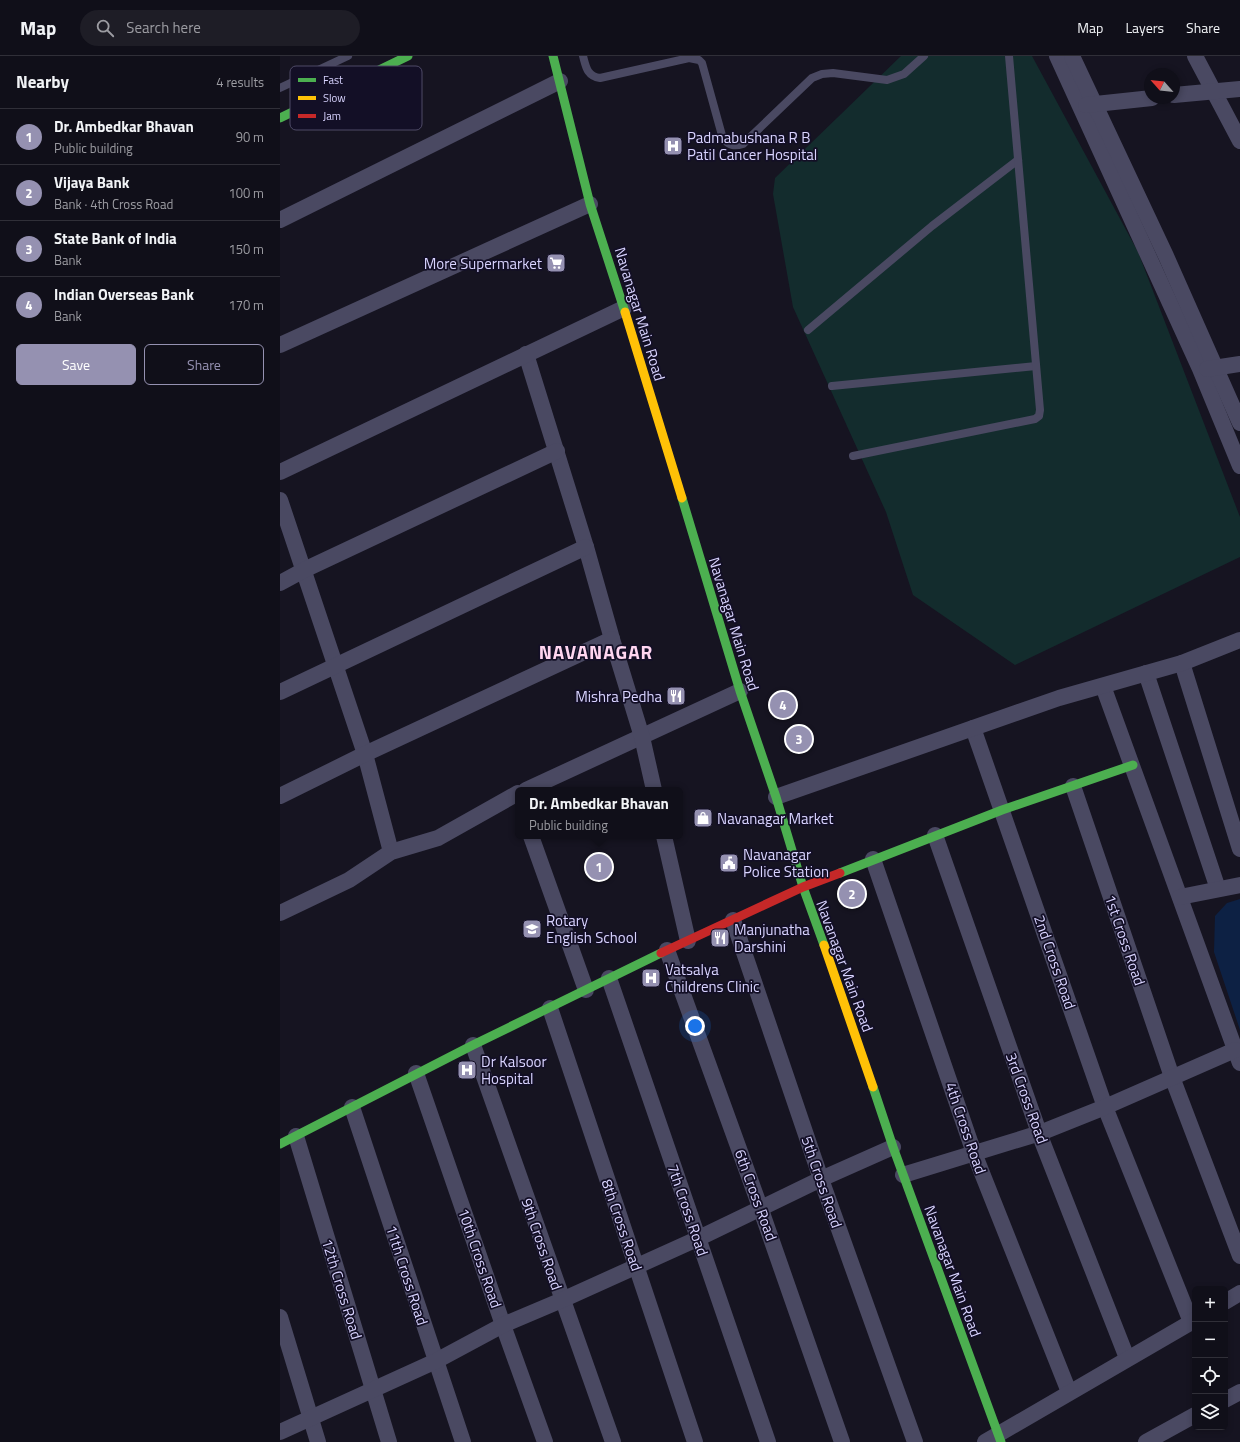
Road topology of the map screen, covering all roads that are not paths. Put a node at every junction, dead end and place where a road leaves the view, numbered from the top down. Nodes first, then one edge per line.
1 (348, 56) edge
2 (408, 56) edge
3 (553, 56) edge
4 (583, 56) edge
5 (924, 56) edge
6 (1009, 56) edge
7 (1057, 56) edge
8 (1072, 56) edge
9 (1195, 56) edge
10 (327, 66) edge
11 (387, 66) edge
12 (560, 81) junction
13 (290, 83) edge
14 (280, 88) edge
15 (1240, 89) edge
16 (1214, 91) junction
17 (1180, 94) edge
18 (1144, 99) edge
19 (1079, 105) junction
20 (1095, 105) junction
21 (290, 113) edge
22 (280, 118) edge
23 (1240, 141) edge
24 (1018, 160) junction
25 (590, 204) junction
26 (280, 220) edge
27 (624, 308) junction
28 (808, 330) dead end
29 (280, 345) edge
30 (526, 354) junction
31 (1240, 364) edge
32 (1036, 366) junction
33 (1217, 368) junction
34 (1200, 369) junction
35 (832, 386) dead end
36 (1240, 423) edge
37 (557, 451) junction
38 (853, 456) dead end
39 (1240, 466) edge
40 (280, 472) edge
41 (280, 500) edge
42 (586, 547) junction
43 (304, 570) junction
44 (280, 583) edge
45 (612, 639) junction
46 (1240, 640) edge
47 (1182, 663) junction
48 (335, 667) junction
49 (1146, 673) junction
50 (1103, 686) junction
51 (740, 691) junction
52 (280, 692) edge
53 (973, 728) junction
54 (642, 737) junction
55 (365, 754) junction
56 (1133, 766) junction
57 (1073, 786) junction
58 (535, 787) edge
59 (653, 787) edge
60 (280, 796) edge
61 (515, 797) edge
62 (776, 797) junction
63 (1002, 810) junction
64 (935, 835) junction
65 (533, 839) edge
66 (665, 839) edge
67 (1240, 849) edge
68 (392, 852) junction
69 (873, 859) junction
70 (1240, 885) edge
71 (802, 886) junction
72 (1218, 889) junction
73 (1180, 897) junction
74 (280, 914) edge
75 (733, 920) junction
76 (688, 941) junction
77 (667, 950) junction
78 (609, 978) junction
79 (586, 990) junction
80 (550, 1008) junction
81 (473, 1045) junction
82 (1238, 1056) edge
83 (416, 1074) junction
84 (1175, 1084) junction
85 (352, 1107) junction
86 (1109, 1115) junction
87 (296, 1136) junction
88 (1043, 1143) junction
89 (280, 1144) edge
90 (893, 1147) junction
91 (974, 1153) junction
92 (903, 1175) junction
93 (821, 1178) junction
94 (760, 1207) junction
95 (697, 1238) junction
96 (1240, 1256) edge
97 (636, 1266) junction
98 (1240, 1293) edge
99 (562, 1300) junction
100 (1228, 1300) edge
101 (280, 1317) edge
102 (1192, 1319) edge
103 (1192, 1322) edge
104 (503, 1325) junction
105 (1127, 1358) junction
106 (436, 1361) junction
107 (372, 1390) junction
108 (1069, 1392) junction
109 (1240, 1392) edge
110 (1228, 1398) edge
111 (1192, 1417) edge
112 (311, 1418) junction
113 (280, 1432) edge
114 (995, 1439) edge
115 (318, 1442) edge
116 (389, 1442) edge
117 (463, 1442) edge
118 (545, 1442) edge
119 (613, 1442) edge
120 (695, 1442) edge
121 (768, 1442) edge
122 (842, 1442) edge
123 (915, 1442) edge
124 (1146, 1442) edge

1 - 10 lane
2 - 11 main road
3 - 12 main road, Navanagar Main Road
4 - 5 lane
6 - 24 lane
7 - 19 street
8 - 20 street
9 - 16 street
12 - 25 main road, Navanagar Main Road
12 - 26 street
13 - 14 lane
15 - 16 street
16 - 17 street
16 - 23 street
18 - 20 street
19 - 20 street
19 - 34 street
20 - 33 street
21 - 22 main road
24 - 28 lane
24 - 32 lane
25 - 27 main road, Navanagar Main Road
25 - 29 street
27 - 30 street
27 - 51 main road, Navanagar Main Road
30 - 37 street
30 - 40 street
31 - 33 street
32 - 35 lane
32 - 38 lane
33 - 34 street
33 - 36 street
34 - 39 street
37 - 42 street
37 - 43 street
41 - 43 street
42 - 45 street
42 - 48 street
43 - 44 street
43 - 48 street
45 - 54 street
45 - 55 street
46 - 47 street
47 - 49 street
47 - 67 street
48 - 52 street
48 - 55 street
49 - 50 street
49 - 72 street
50 - 53 street
50 - 56 street
51 - 54 street
51 - 62 main road, Navanagar Main Road
53 - 62 street
53 - 63 street, 2nd Cross Road
54 - 58 street
54 - 59 street
55 - 60 street
55 - 68 street
56 - 57 main road
56 - 73 street
57 - 63 main road
57 - 84 street, 1st Cross Road
61 - 68 street
62 - 71 main road, Navanagar Main Road
63 - 64 main road
63 - 86 street, 2nd Cross Road
64 - 69 main road
64 - 88 street, 3rd Cross Road
65 - 79 street
66 - 76 street
68 - 74 street
69 - 71 main road
69 - 91 street, 4th Cross Road
70 - 72 street
71 - 75 main road
71 - 90 main road, Navanagar Main Road
72 - 73 street
73 - 82 street
75 - 76 main road
75 - 93 street, 5th Cross Road
76 - 77 main road
77 - 78 main road
77 - 94 street, 6th Cross Road
78 - 79 main road
78 - 95 street, 7th Cross Road
79 - 80 main road
80 - 81 main road
80 - 97 street, 8th Cross Road
81 - 83 main road
81 - 99 street, 9th Cross Road
82 - 84 street
83 - 85 main road
83 - 104 street, 10th Cross Road
84 - 86 street
84 - 96 street, 1st Cross Road
85 - 87 main road
85 - 106 street, 11th Cross Road
86 - 88 street
86 - 102 street, 2nd Cross Road
87 - 89 main road
87 - 107 street, 12th Cross Road
88 - 91 street
88 - 105 street, 3rd Cross Road
90 - 92 main road, Navanagar Main Road
90 - 93 street
91 - 92 street
91 - 108 street, 4th Cross Road
92 - 114 main road, Navanagar Main Road
93 - 94 street
93 - 123 street, 5th Cross Road
94 - 95 street
94 - 122 street, 6th Cross Road
95 - 97 street
95 - 121 street, 7th Cross Road
97 - 99 street
97 - 120 street, 8th Cross Road
98 - 100 street
99 - 104 street
99 - 119 street, 9th Cross Road
101 - 112 street
103 - 105 street
104 - 106 street
104 - 118 street, 10th Cross Road
105 - 108 street
106 - 107 street
106 - 117 street, 11th Cross Road
107 - 112 street
107 - 116 street, 12th Cross Road
108 - 114 street
109 - 110 street
111 - 124 street
112 - 113 street
112 - 115 street

